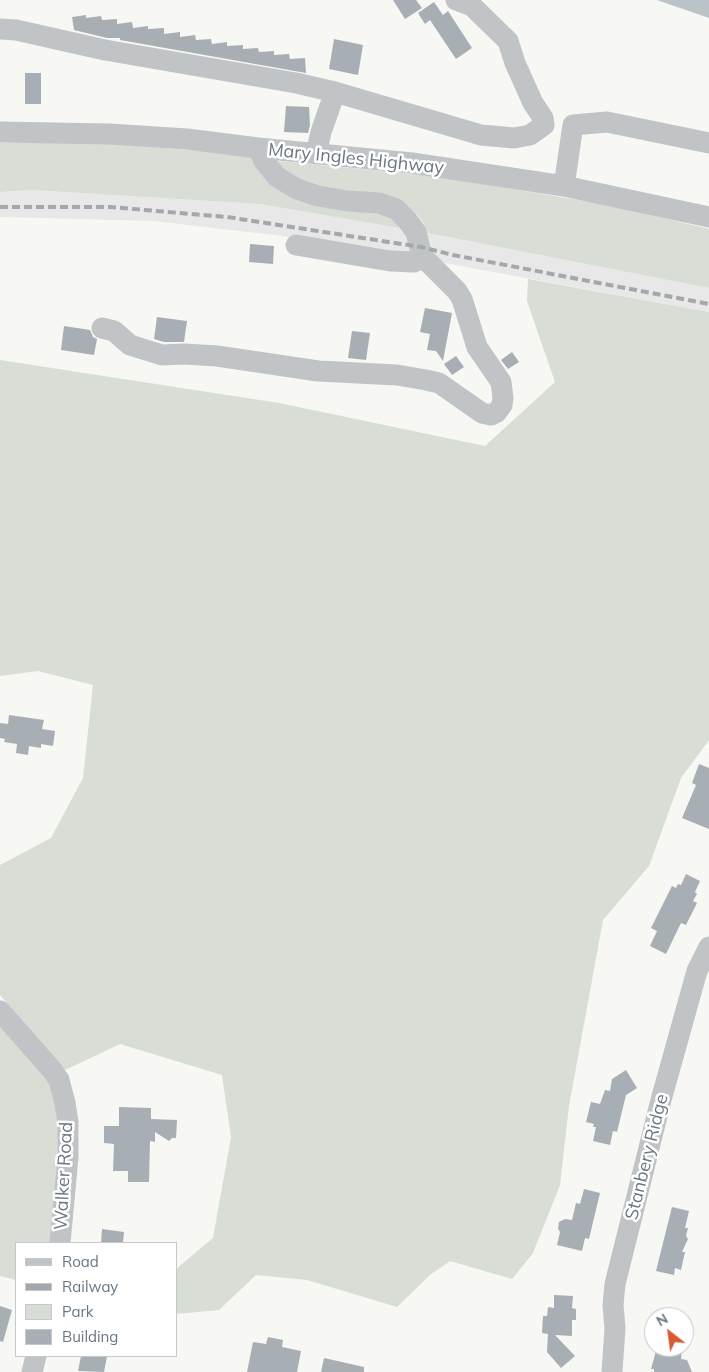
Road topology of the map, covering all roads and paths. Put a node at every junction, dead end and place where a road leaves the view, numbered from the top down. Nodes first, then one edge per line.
1 (456, 0) edge
2 (0, 29) edge
3 (335, 92) junction
4 (544, 125) junction
5 (573, 125) junction
6 (0, 132) edge
7 (709, 142) edge
8 (258, 148) junction
9 (316, 154) junction
10 (564, 186) junction
11 (709, 216) edge
12 (296, 245) dead end
13 (422, 257) junction
14 (102, 328) dead end
15 (709, 947) edge
16 (0, 1011) edge
17 (60, 1242) edge
18 (36, 1357) edge
19 (32, 1372) edge
20 (612, 1372) edge

1 - 4 street
2 - 3 street
3 - 4 street
3 - 9 street
4 - 5 street
5 - 7 street
5 - 10 street
6 - 8 street, Mary Ingles Highway
8 - 9 street, Mary Ingles Highway
8 - 13 street
9 - 10 street, Mary Ingles Highway
10 - 11 street, Mary Ingles Highway
12 - 13 street
13 - 14 street
15 - 20 street, Stanbery Ridge
16 - 17 street, Walker Road
18 - 19 street

